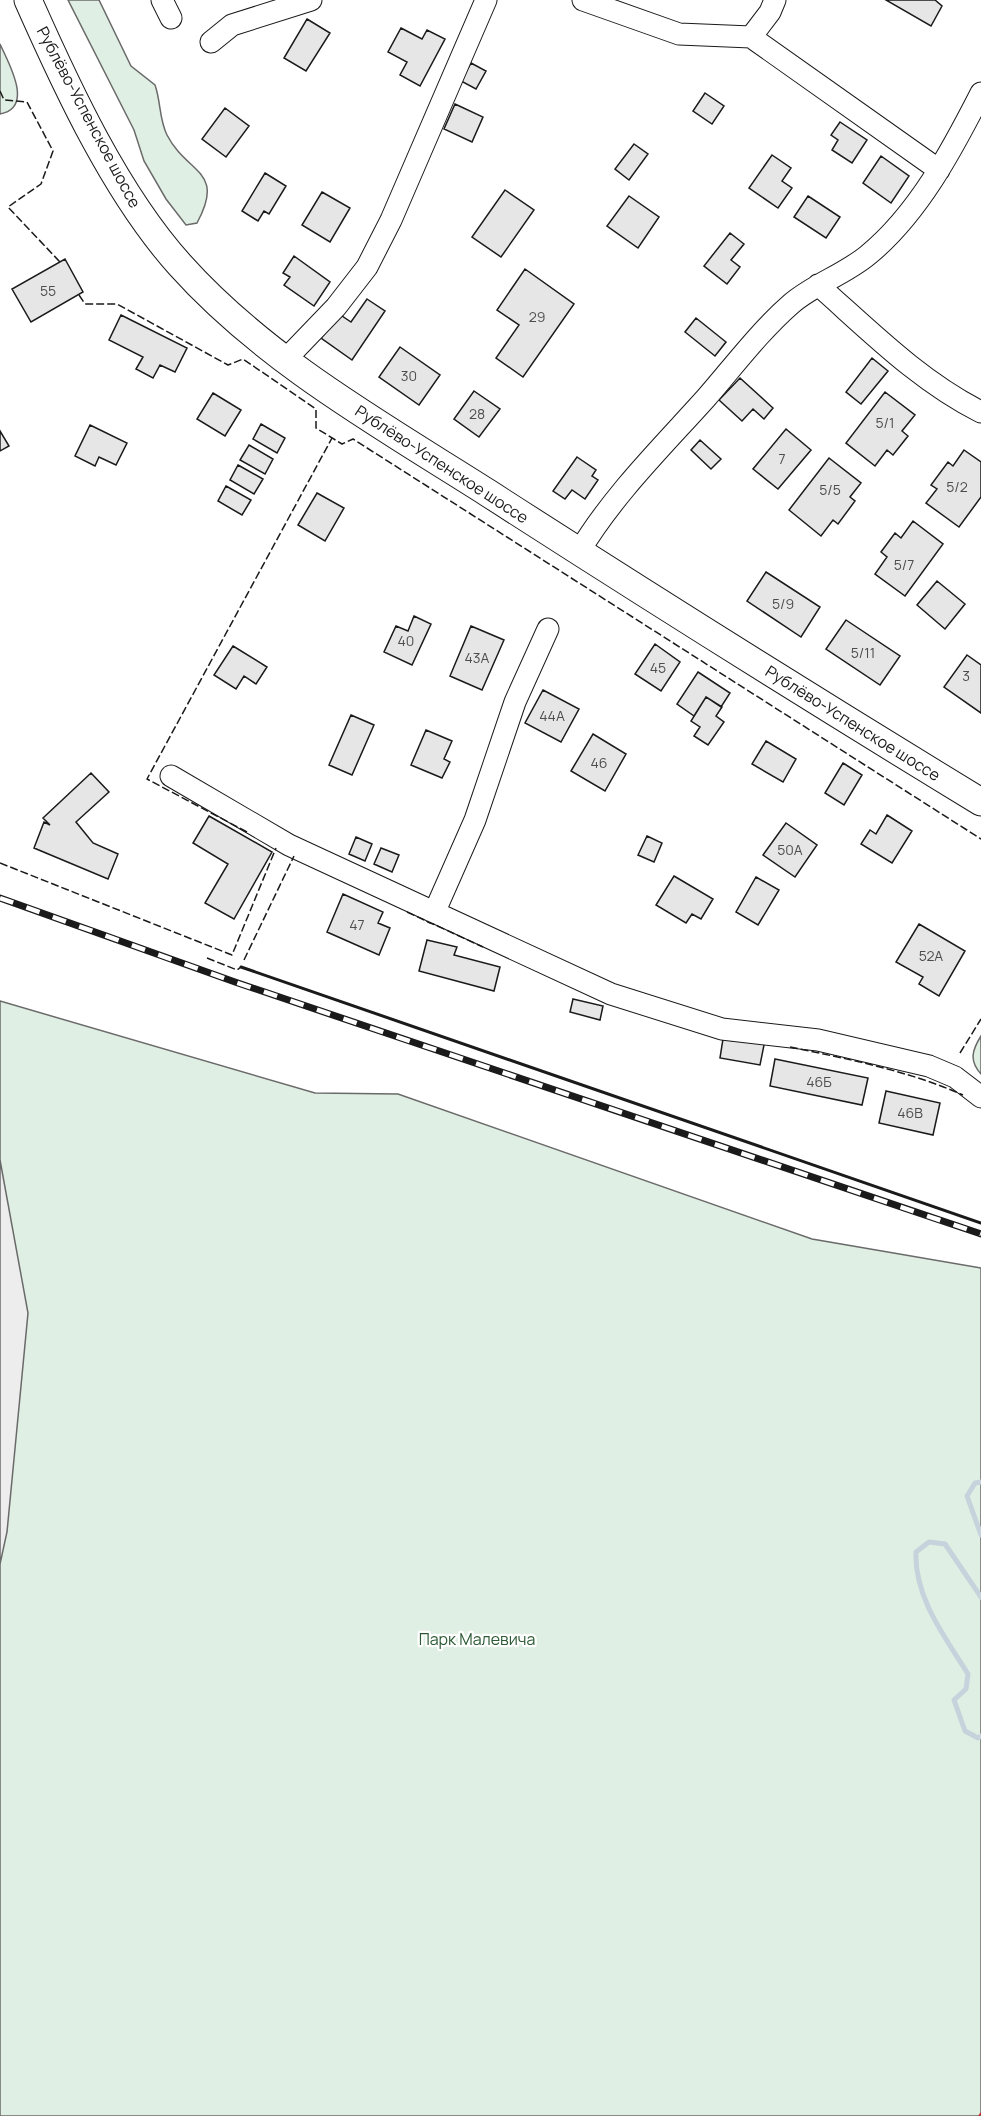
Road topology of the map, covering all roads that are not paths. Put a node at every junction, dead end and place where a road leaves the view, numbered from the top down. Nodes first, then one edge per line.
1 (28, 0) edge
2 (311, 0) edge
3 (486, 0) edge
4 (583, 0) edge
5 (775, 0) edge
6 (751, 37) junction
7 (212, 42) dead end
8 (981, 93) edge
9 (939, 170) junction
10 (818, 285) junction
11 (286, 359) junction
12 (981, 412) edge
13 (579, 552) junction
14 (548, 629) dead end
15 (171, 776) dead end
16 (981, 802) edge
17 (434, 913) junction
18 (981, 1097) edge

1 - 11 main road, Рублёво-Успенское шоссе
2 - 7 street
3 - 11 street
4 - 6 street
5 - 6 street
6 - 9 street
8 - 9 street
9 - 10 street
10 - 12 street
10 - 13 street
11 - 13 main road, Рублёво-Успенское шоссе
13 - 16 main road, Рублёво-Успенское шоссе
14 - 17 street
15 - 17 street
17 - 18 street

